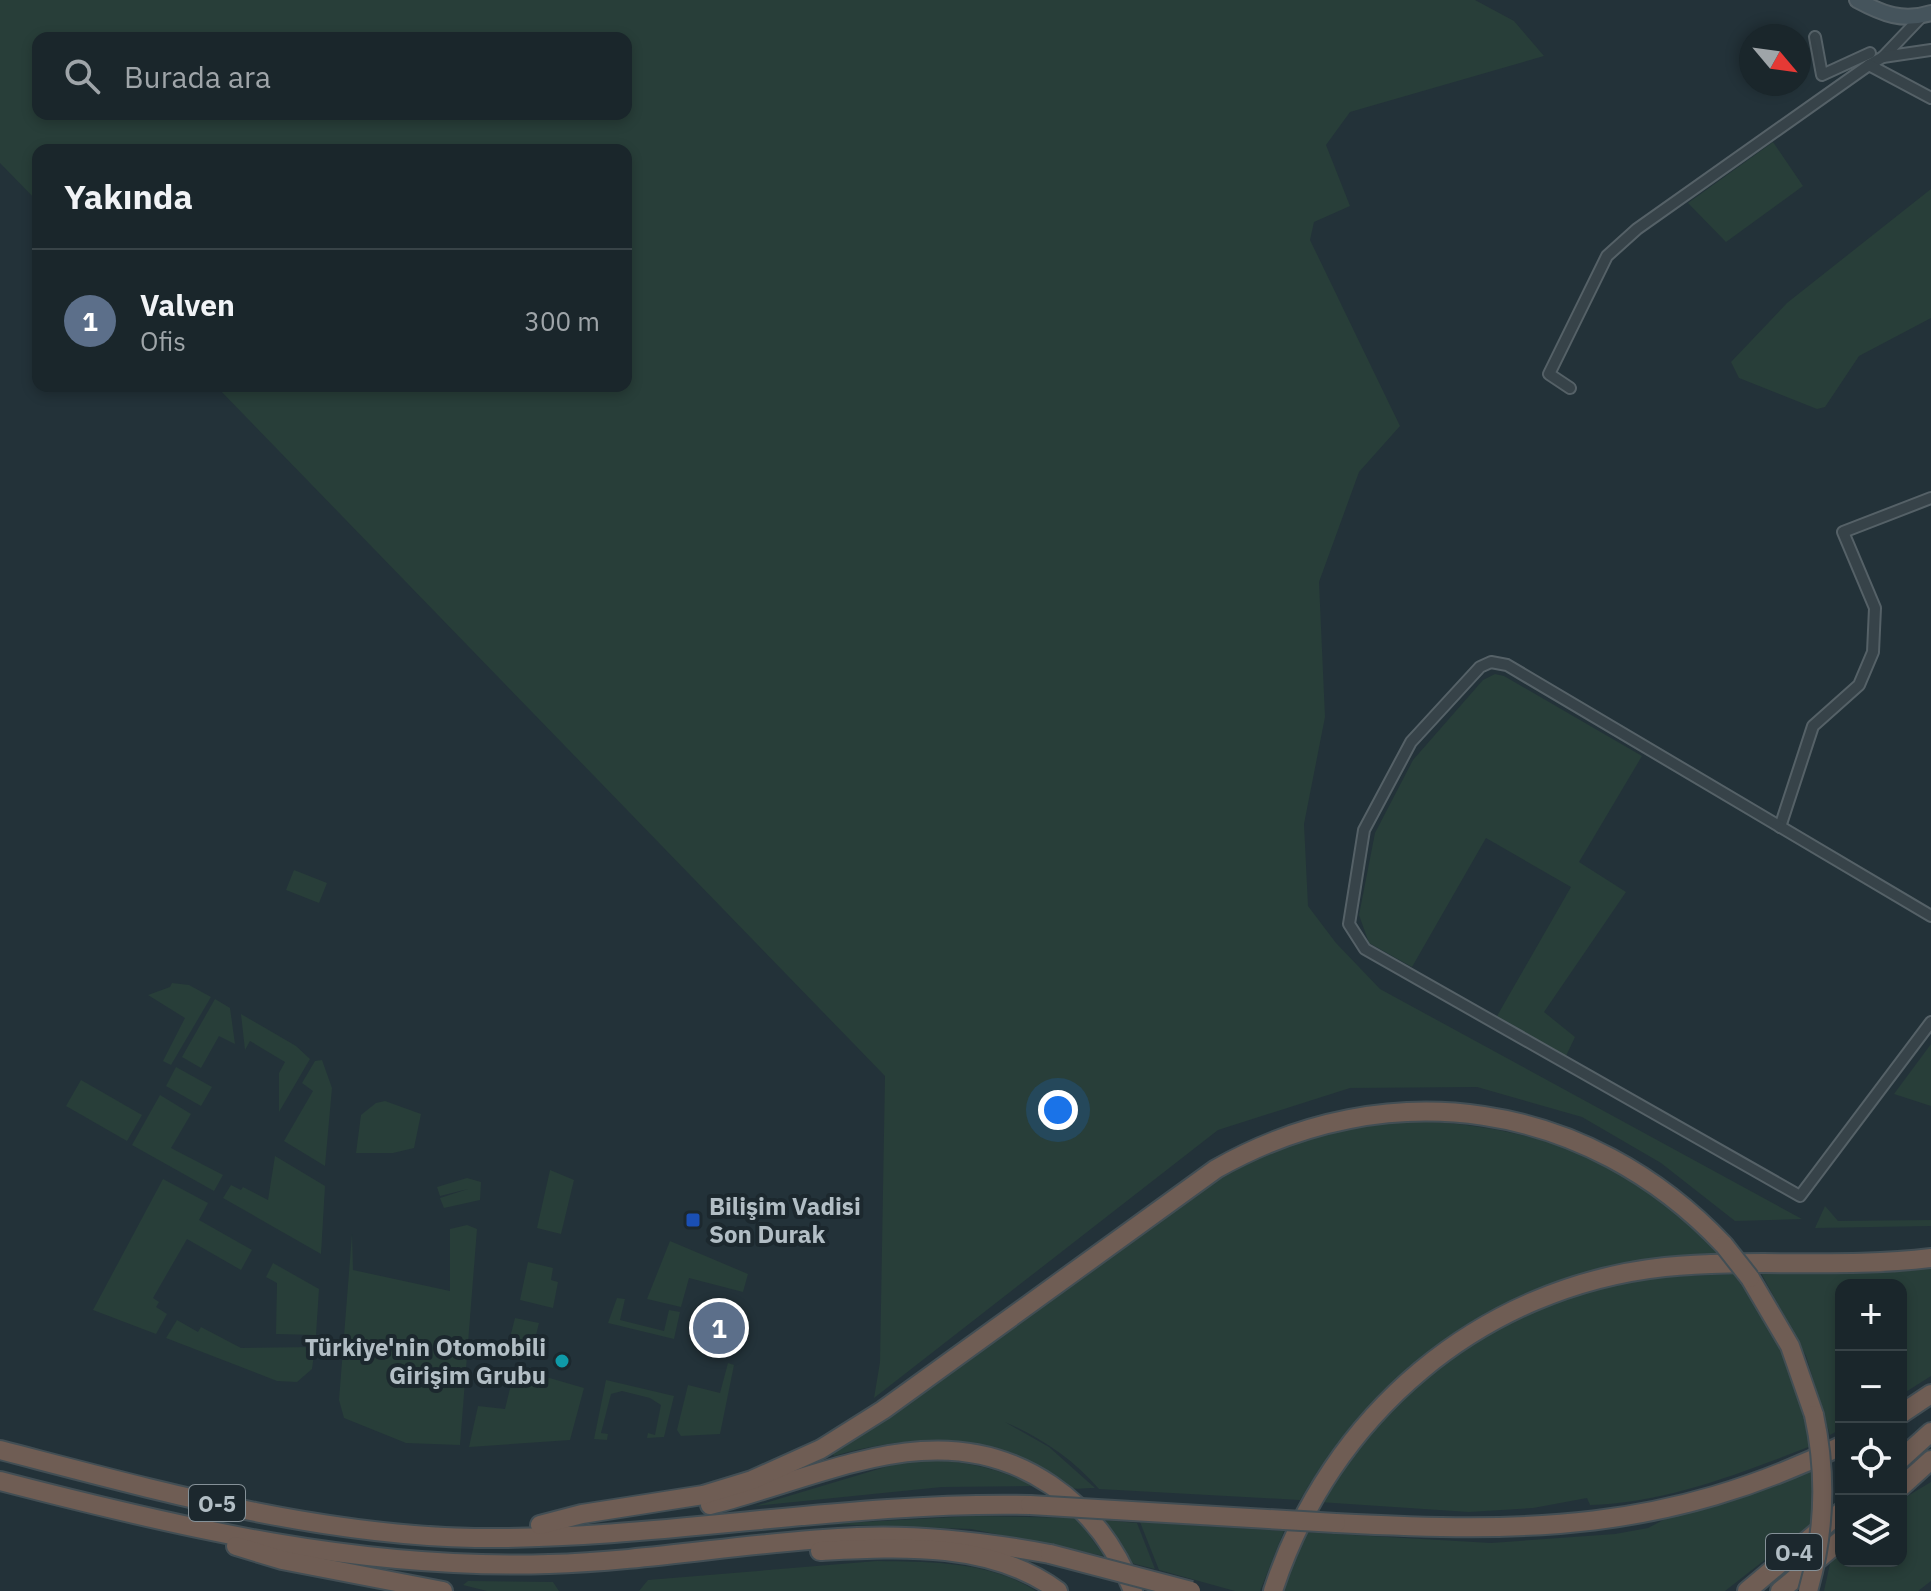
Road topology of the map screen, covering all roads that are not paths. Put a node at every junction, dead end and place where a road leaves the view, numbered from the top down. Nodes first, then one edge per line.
1 (1857, 0) edge
2 (1927, 14) edge
3 (1815, 37) dead end
4 (1931, 50) edge
5 (1870, 53) dead end
6 (1883, 57) junction
7 (1869, 65) junction
8 (1931, 98) edge
9 (1570, 388) dead end
10 (1931, 498) edge
11 (1780, 827) junction
12 (1931, 916) edge
13 (1931, 1022) edge
14 (1931, 1258) edge
15 (1931, 1394) edge
16 (1907, 1410) edge
17 (1931, 1432) edge
18 (1835, 1448) edge
19 (0, 1450) edge
20 (1907, 1454) edge
21 (1931, 1460) edge
22 (0, 1481) edge
23 (1907, 1482) edge
24 (1835, 1517) edge
25 (540, 1525) junction
26 (205, 1531) junction
27 (437, 1537) junction
28 (1835, 1545) edge
29 (733, 1550) junction
30 (443, 1591) edge
31 (1058, 1591) edge
32 (1133, 1591) edge
33 (1191, 1591) edge
34 (1273, 1591) edge
35 (1747, 1591) edge
36 (1780, 1591) edge
37 (1808, 1591) edge

1 - 2 main road
2 - 6 street
3 - 5 street
4 - 6 street
6 - 7 street
7 - 8 street
7 - 9 street
10 - 11 street
11 - 12 street
11 - 13 street
14 - 34 highway
15 - 16 highway
17 - 20 highway
18 - 27 highway, bridge
19 - 27 highway, O-5
21 - 23 highway
22 - 26 highway, O-5
24 - 35 highway, O-4
25 - 27 highway
25 - 32 highway
25 - 37 highway, bridge
26 - 29 highway
26 - 30 highway
28 - 36 highway, O-4
29 - 31 highway
29 - 33 highway, bridge

